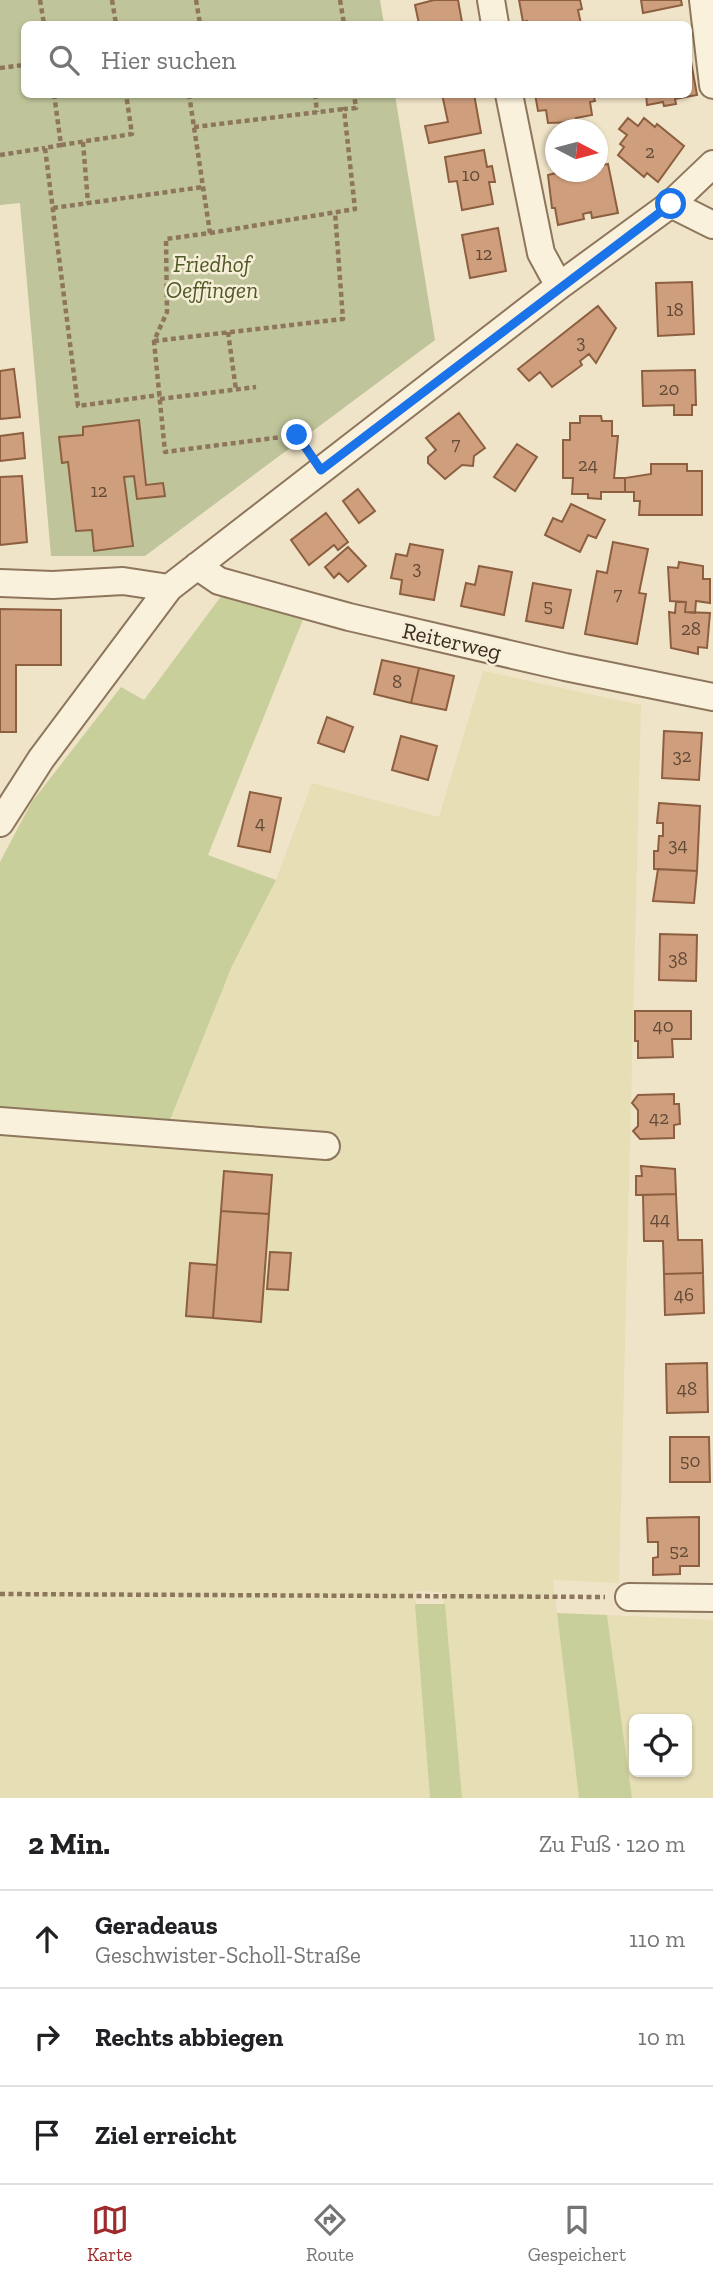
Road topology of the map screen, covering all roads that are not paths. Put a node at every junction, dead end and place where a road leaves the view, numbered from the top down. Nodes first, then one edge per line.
1 (491, 0) edge
2 (703, 0) edge
3 (494, 21) edge
4 (713, 85) edge
5 (510, 98) edge
6 (713, 164) edge
7 (671, 204) junction
8 (713, 225) edge
9 (559, 286) junction
10 (197, 566) junction
11 (0, 583) edge
12 (169, 588) junction
13 (713, 696) edge
14 (0, 823) edge
15 (0, 1121) edge
16 (326, 1146) dead end
17 (629, 1597) road end
18 (713, 1598) edge

1 - 3 street
2 - 4 street
5 - 9 street
6 - 7 street
7 - 8 street
7 - 9 street
9 - 10 street
10 - 12 street
10 - 13 street, Reiterweg
11 - 12 street
12 - 14 street
15 - 16 street
17 - 18 street

